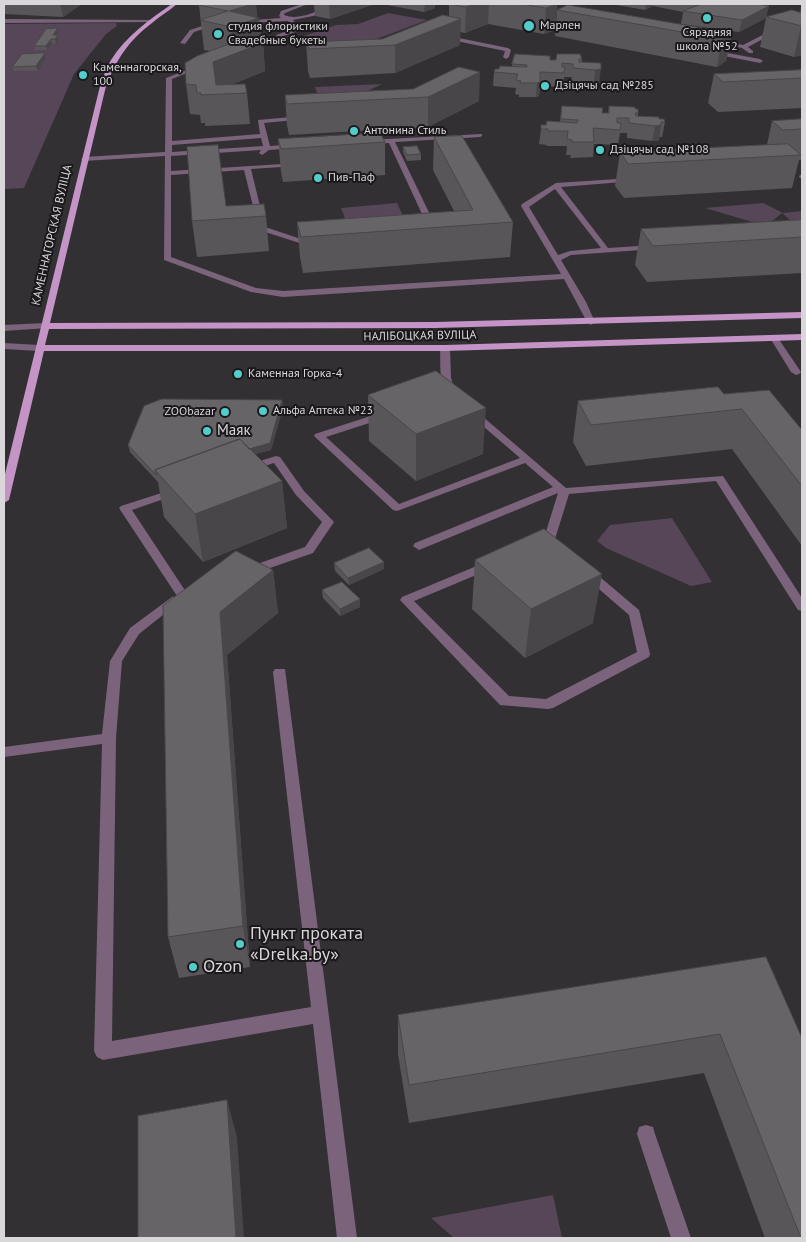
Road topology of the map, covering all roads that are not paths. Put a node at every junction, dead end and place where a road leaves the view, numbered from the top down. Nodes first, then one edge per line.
1 (176, 4) edge
2 (306, 4) edge
3 (344, 4) edge
4 (802, 16) edge
5 (289, 20) junction
6 (4, 21) edge
7 (236, 21) edge
8 (150, 22) junction
9 (227, 22) edge
10 (278, 36) dead end
11 (438, 36) edge
12 (706, 40) dead end
13 (183, 43) dead end
14 (744, 47) junction
15 (706, 51) edge
16 (506, 57) dead end
17 (206, 64) edge
18 (311, 117) edge
19 (480, 135) dead end
20 (264, 136) junction
21 (391, 141) junction
22 (167, 142) junction
23 (362, 142) edge
24 (305, 146) edge
25 (268, 148) junction
26 (168, 154) junction
27 (390, 158) dead end
28 (398, 158) junction
29 (84, 159) junction
30 (301, 164) edge
31 (247, 167) junction
32 (168, 173) junction
33 (640, 179) edge
34 (556, 185) junction
35 (427, 235) edge
36 (328, 245) edge
37 (664, 247) edge
38 (606, 250) junction
39 (556, 259) junction
40 (566, 276) junction
41 (802, 314) edge
42 (591, 322) junction
43 (45, 326) junction
44 (4, 328) edge
45 (802, 337) edge
46 (774, 338) junction
47 (4, 346) edge
48 (39, 348) junction
49 (445, 348) junction
50 (796, 372) dead end
51 (391, 412) edge
52 (526, 458) junction
53 (240, 470) edge
54 (187, 488) edge
55 (563, 489) junction
56 (4, 500) edge
57 (549, 540) junction
58 (419, 546) dead end
59 (237, 576) edge
60 (802, 607) edge
61 (280, 672) dead end
62 (109, 738) junction
63 (4, 752) edge
64 (320, 1014) junction
65 (646, 1134) dead end
66 (346, 1238) edge
67 (681, 1238) edge

1 - 8 main road, КАМЕННАГОРСКАЯ ВУЛІЦА
2 - 5 lane
3 - 5 lane
4 - 14 lane
5 - 7 lane
5 - 10 lane
6 - 8 lane
8 - 29 main road, КАМЕННАГОРСКАЯ ВУЛІЦА
9 - 13 lane
11 - 16 lane
12 - 14 lane
14 - 15 lane
17 - 22 lane
18 - 20 lane
19 - 21 lane
20 - 22 lane
20 - 25 lane
21 - 23 lane
21 - 28 lane
22 - 26 lane
24 - 25 lane
25 - 26 lane
25 - 31 lane
26 - 29 lane
26 - 32 lane
27 - 28 lane
28 - 35 lane
29 - 43 main road, КАМЕННАГОРСКАЯ ВУЛІЦА
30 - 31 lane
31 - 32 lane
31 - 36 lane
32 - 40 lane
33 - 34 lane
34 - 38 lane
34 - 39 lane
37 - 38 lane
38 - 39 lane
39 - 40 lane
40 - 42 lane
41 - 42 main road, НАЛІБОЦКАЯ ВУЛІЦА
42 - 43 main road, НАЛІБОЦКАЯ ВУЛІЦА
43 - 44 lane
43 - 48 main road, КАМЕННАГОРСКАЯ ВУЛІЦА
45 - 46 main road, НАЛІБОЦКАЯ ВУЛІЦА
46 - 49 main road, НАЛІБОЦКАЯ ВУЛІЦА
46 - 50 lane
47 - 48 lane
48 - 49 main road, НАЛІБОЦКАЯ ВУЛІЦА
48 - 56 main road, КАМЕННАГОРСКАЯ ВУЛІЦА
49 - 52 lane
51 - 52 lane
52 - 55 lane
53 - 59 lane
54 - 62 lane
55 - 57 lane
55 - 58 lane
55 - 60 lane
57 - 57 lane
61 - 64 lane
62 - 63 lane
62 - 64 lane
64 - 66 lane
65 - 67 lane

